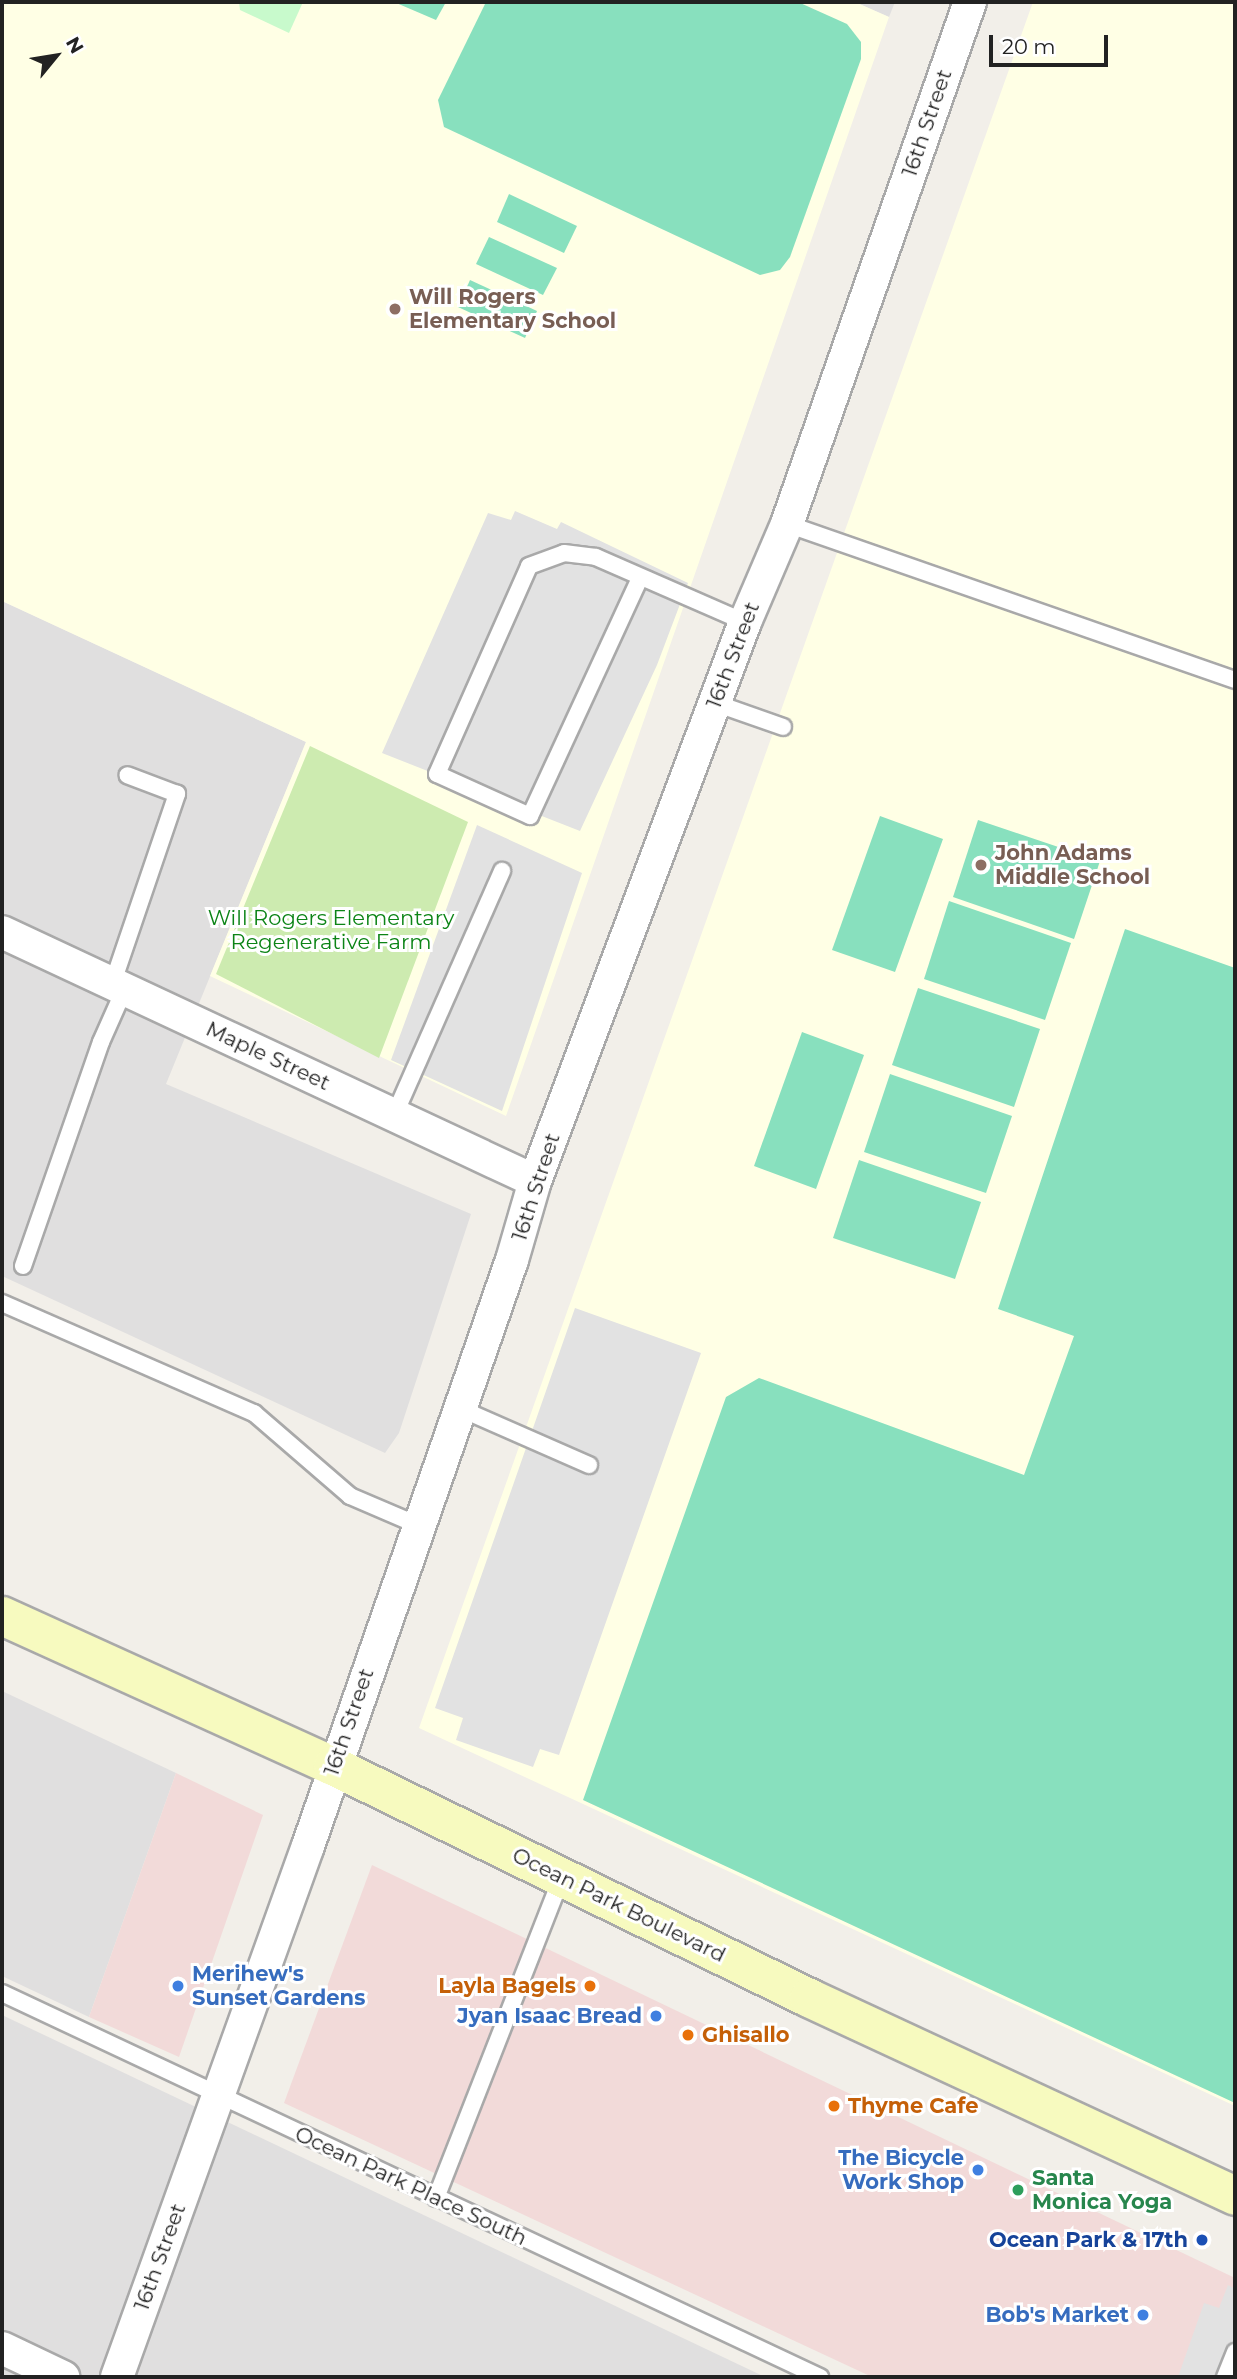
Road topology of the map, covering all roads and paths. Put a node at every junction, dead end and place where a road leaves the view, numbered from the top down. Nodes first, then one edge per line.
1 (970, 2) edge
2 (787, 524) junction
3 (640, 578) junction
4 (745, 622) junction
5 (1235, 680) edge
6 (715, 703) junction
7 (783, 727) dead end
8 (127, 775) dead end
9 (502, 871) dead end
10 (2, 932) edge
11 (119, 985) junction
12 (394, 1116) junction
13 (535, 1181) junction
14 (23, 1266) dead end
15 (2, 1303) edge
16 (459, 1408) junction
17 (589, 1465) dead end
18 (418, 1525) junction
19 (2, 1616) edge
20 (333, 1766) junction
21 (562, 1877) junction
22 (2, 1993) edge
23 (218, 2095) junction
24 (1235, 2196) edge
25 (436, 2198) junction
26 (2, 2348) edge
27 (1235, 2352) edge
28 (63, 2377) edge
29 (117, 2377) edge
30 (820, 2377) edge
31 (1225, 2377) edge

1 - 2 street, 16th Street
2 - 4 street, 16th Street
2 - 5 lane
3 - 3 lane
3 - 4 lane
4 - 6 street, 16th Street
6 - 7 lane
6 - 13 street, 16th Street
8 - 11 lane
9 - 12 lane
10 - 11 street, Maple Street
11 - 12 street, Maple Street
11 - 14 lane
12 - 13 street, Maple Street
13 - 16 street, 16th Street
15 - 18 lane
16 - 17 lane
16 - 18 street, 16th Street
18 - 20 street, 16th Street
19 - 20 street, Ocean Park Boulevard
20 - 21 street, Ocean Park Boulevard
20 - 23 street, 16th Street
21 - 24 street, Ocean Park Boulevard
21 - 25 lane
22 - 23 lane, Ocean Park Place South
23 - 25 lane, Ocean Park Place South
23 - 29 street, 16th Street
25 - 30 lane, Ocean Park Place South
26 - 28 street
27 - 31 lane

